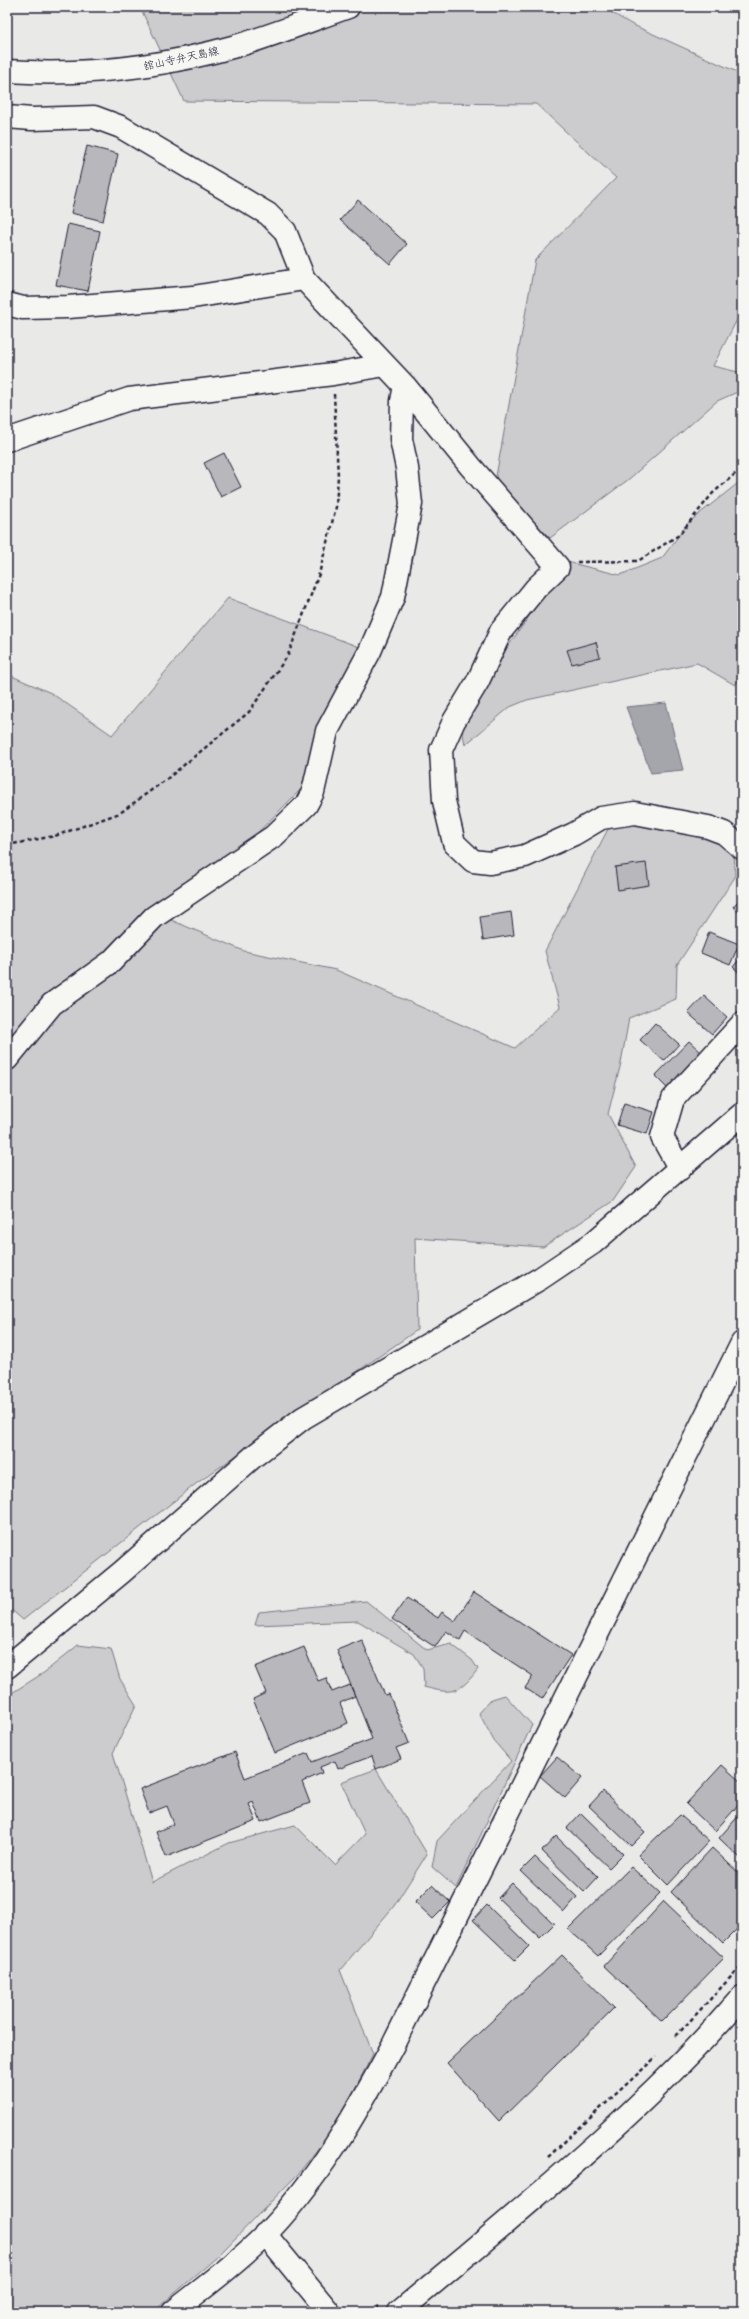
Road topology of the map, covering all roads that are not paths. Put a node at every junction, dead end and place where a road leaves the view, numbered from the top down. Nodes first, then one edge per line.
1 (348, 7) edge
2 (7, 71) edge
3 (7, 117) edge
4 (304, 279) junction
5 (7, 304) edge
6 (385, 365) junction
7 (405, 386) junction
8 (7, 440) edge
9 (742, 848) edge
10 (742, 1024) edge
11 (7, 1059) edge
12 (742, 1114) edge
13 (680, 1169) junction
14 (742, 1343) edge
15 (7, 1667) edge
16 (742, 1997) edge
17 (265, 2234) junction
18 (391, 2307) edge
19 (174, 2312) edge
20 (329, 2312) edge

1 - 2 street, 舘山寺弁天島線
3 - 4 street
4 - 5 street
4 - 6 street
6 - 7 street
6 - 8 street
7 - 9 street
7 - 11 street
10 - 13 street
12 - 13 street
13 - 15 street
14 - 17 street
16 - 18 street
17 - 19 street
17 - 20 street

